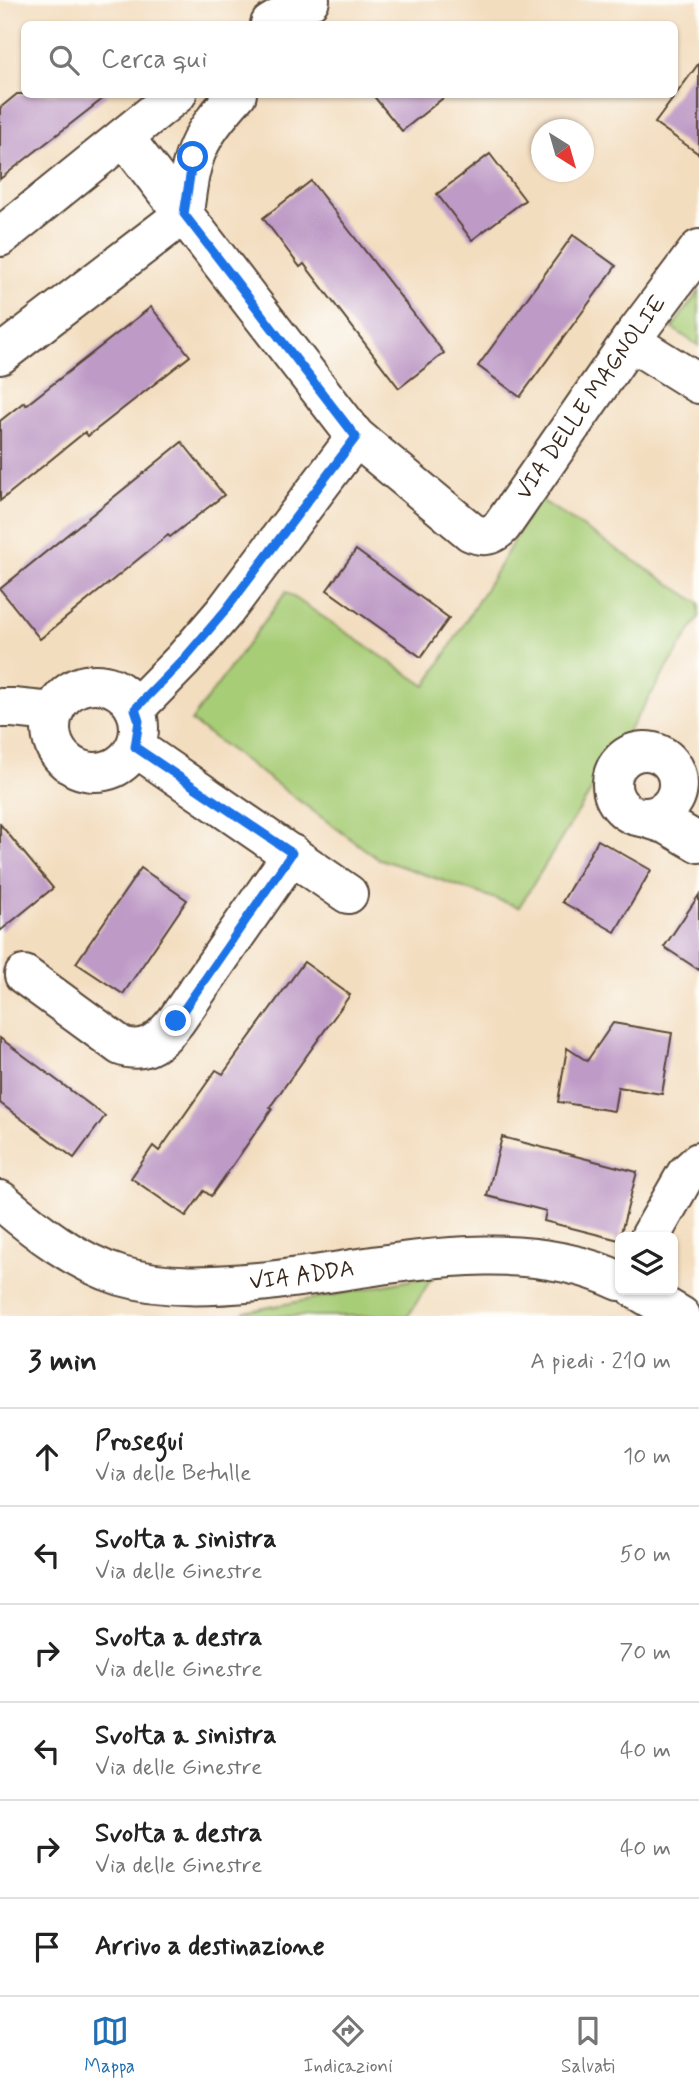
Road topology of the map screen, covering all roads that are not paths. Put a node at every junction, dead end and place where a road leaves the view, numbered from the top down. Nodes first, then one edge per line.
1 (310, 0) edge
2 (322, 0) edge
3 (275, 21) edge
4 (303, 21) edge
5 (172, 98) edge
6 (234, 98) edge
7 (124, 137) junction
8 (184, 214) junction
9 (0, 237) edge
10 (699, 249) edge
11 (630, 341) junction
12 (0, 355) edge
13 (699, 384) edge
14 (356, 437) junction
15 (0, 708) edge
16 (135, 709) junction
17 (53, 712) junction
18 (135, 747) junction
19 (643, 817) dead end
20 (699, 843) edge
21 (292, 853) junction
22 (348, 894) dead end
23 (24, 975) dead end
24 (699, 1162) edge
25 (0, 1200) edge
26 (653, 1232) edge
27 (615, 1279) edge
28 (645, 1295) edge
29 (219, 1301) edge
30 (681, 1316) edge

1 - 3 street
2 - 4 street
5 - 7 street
6 - 8 street
7 - 8 street
7 - 9 street
8 - 12 street
8 - 14 street
10 - 11 street, VIA DELLE MAGNOLIE
11 - 13 street
11 - 14 street, VIA DELLE MAGNOLIE
14 - 16 street
15 - 17 street
16 - 17 street
16 - 18 street
17 - 18 street
18 - 21 street
19 - 20 street
21 - 22 street
21 - 23 street
24 - 26 street
25 - 29 street, VIA ADDA
27 - 29 street, VIA ADDA
28 - 30 street

